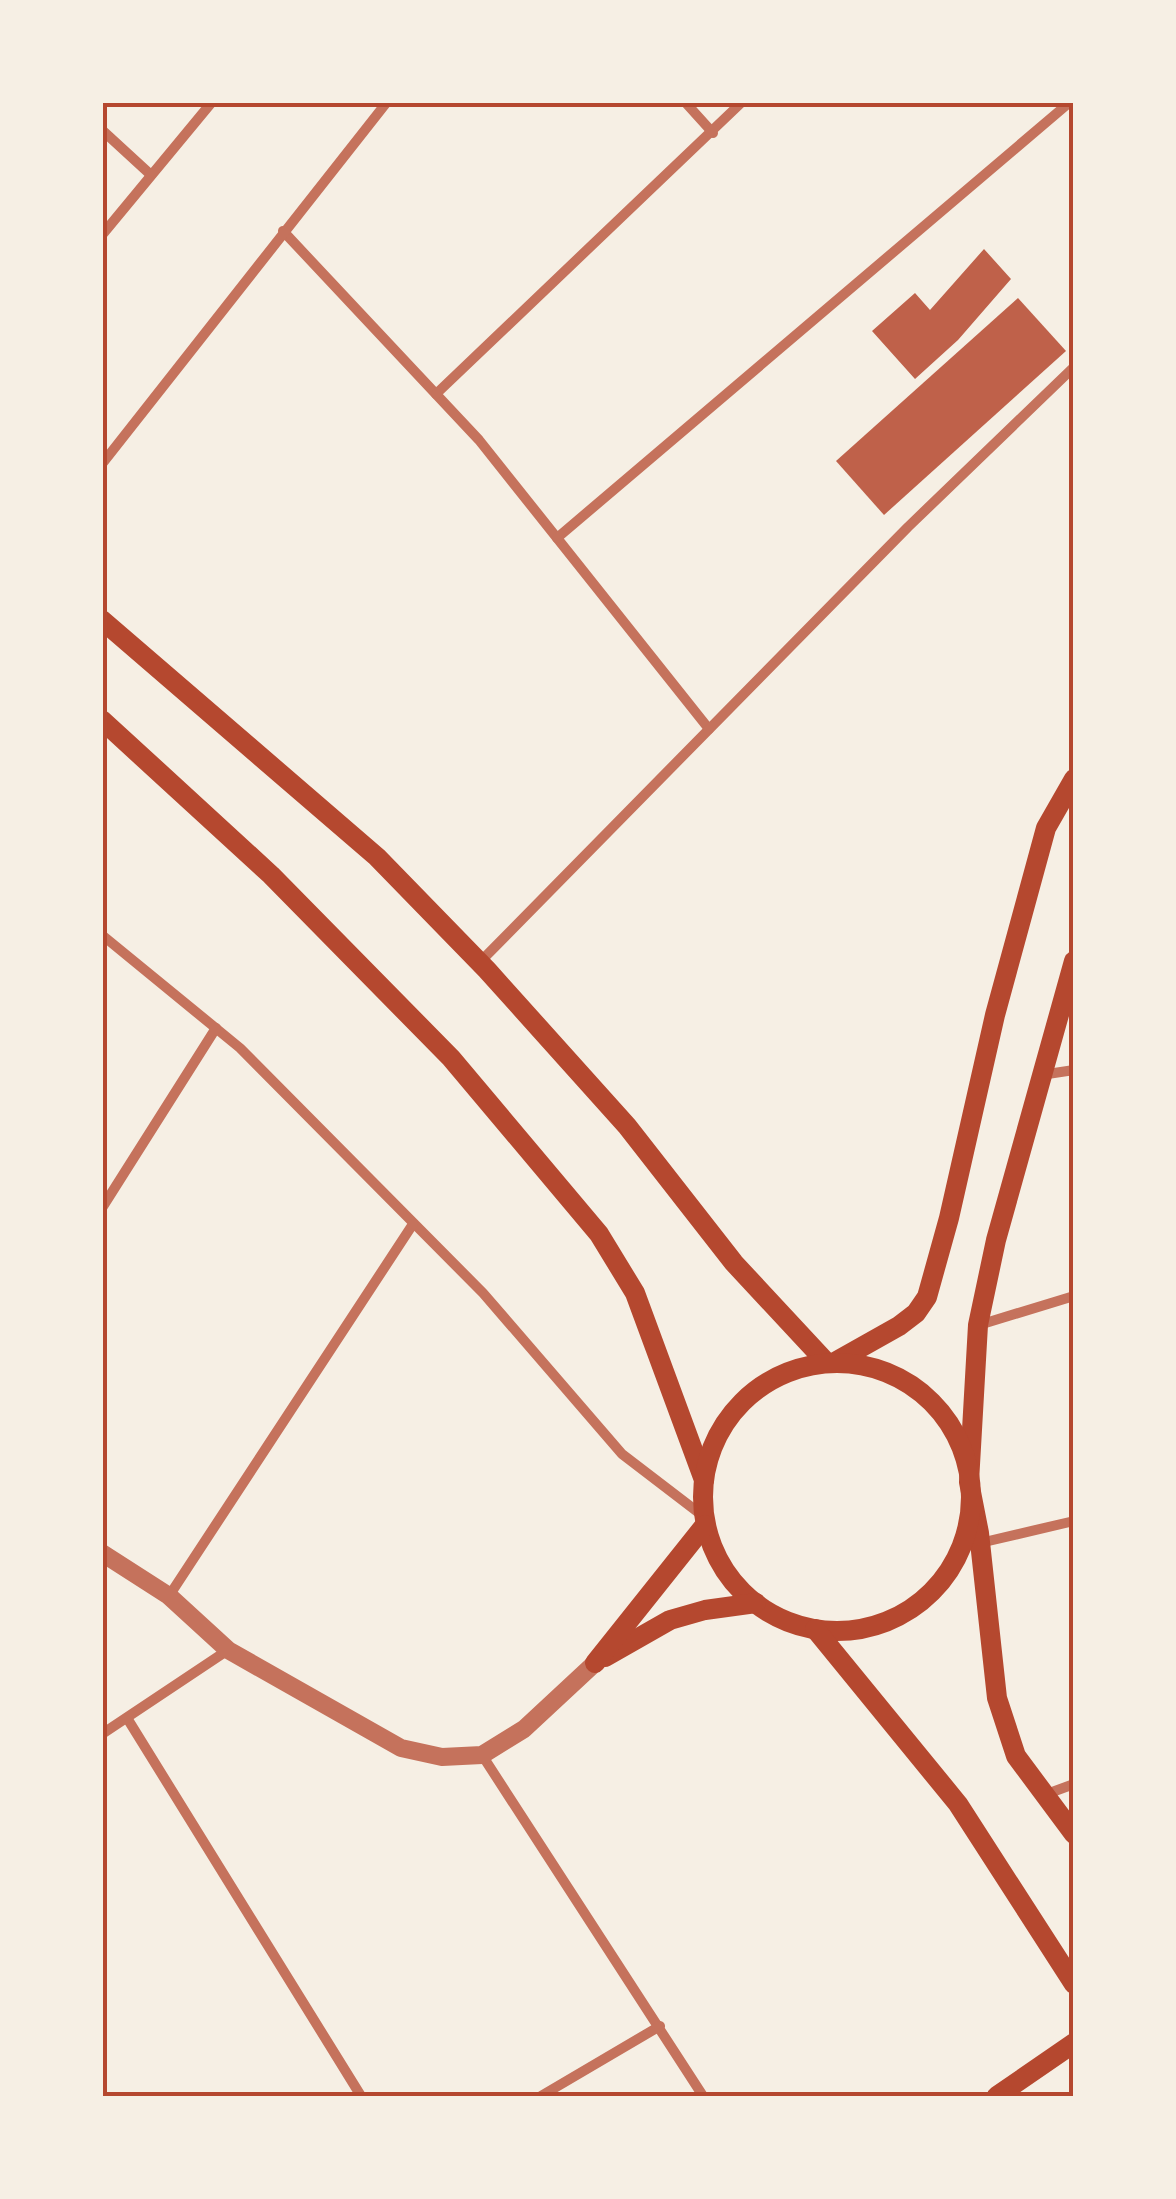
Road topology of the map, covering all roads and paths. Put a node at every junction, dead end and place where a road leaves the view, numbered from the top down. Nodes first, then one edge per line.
1 (212, 102) edge
2 (387, 102) edge
3 (685, 102) edge
4 (742, 102) edge
5 (1070, 102) edge
6 (102, 130) edge
7 (713, 133) junction
8 (151, 175) junction
9 (283, 231) junction
10 (102, 236) edge
11 (1074, 367) edge
12 (436, 394) junction
13 (102, 464) edge
14 (557, 538) junction
15 (102, 620) edge
16 (102, 720) edge
17 (709, 729) junction
18 (1074, 779) edge
19 (102, 935) edge
20 (480, 962) junction
21 (1074, 962) edge
22 (216, 1028) junction
23 (1074, 1070) edge
24 (1041, 1075) junction
25 (102, 1208) edge
26 (413, 1224) junction
27 (1074, 1296) edge
28 (978, 1326) junction
29 (831, 1363) junction
30 (704, 1480) junction
31 (970, 1482) junction
32 (704, 1520) junction
33 (1074, 1521) edge
34 (980, 1543) junction
35 (102, 1553) edge
36 (169, 1596) junction
37 (756, 1603) junction
38 (815, 1628) junction
39 (228, 1650) junction
40 (595, 1663) junction
41 (127, 1718) junction
42 (102, 1734) edge
43 (482, 1755) junction
44 (1074, 1784) edge
45 (1044, 1795) junction
46 (1074, 1834) edge
47 (1074, 1984) edge
48 (660, 2026) junction
49 (1074, 2043) edge
50 (360, 2096) edge
51 (541, 2096) edge
52 (704, 2096) edge
53 (997, 2096) edge

1 - 8 street
2 - 9 street
3 - 7 street
4 - 7 street
5 - 14 street
6 - 8 street
7 - 12 street
8 - 10 street
9 - 12 street
9 - 13 street
11 - 17 street
12 - 14 street
14 - 17 street
15 - 20 main road
16 - 30 main road
17 - 20 street
18 - 29 main road
19 - 22 street
20 - 29 main road
21 - 24 main road
22 - 25 street
22 - 26 street
23 - 24 street
24 - 28 main road
26 - 32 street
26 - 36 street
27 - 28 street
28 - 31 main road
29 - 30 main road
29 - 31 main road
30 - 32 main road
31 - 34 main road
31 - 38 main road
32 - 37 main road
32 - 40 main road
33 - 34 street
34 - 45 main road
35 - 36 street
36 - 39 street
37 - 38 main road
37 - 40 main road
38 - 47 main road
39 - 41 street
39 - 43 street
40 - 43 street
41 - 42 street
41 - 50 street
43 - 48 street
44 - 45 street
45 - 46 main road
48 - 51 street
48 - 52 street
49 - 53 main road

